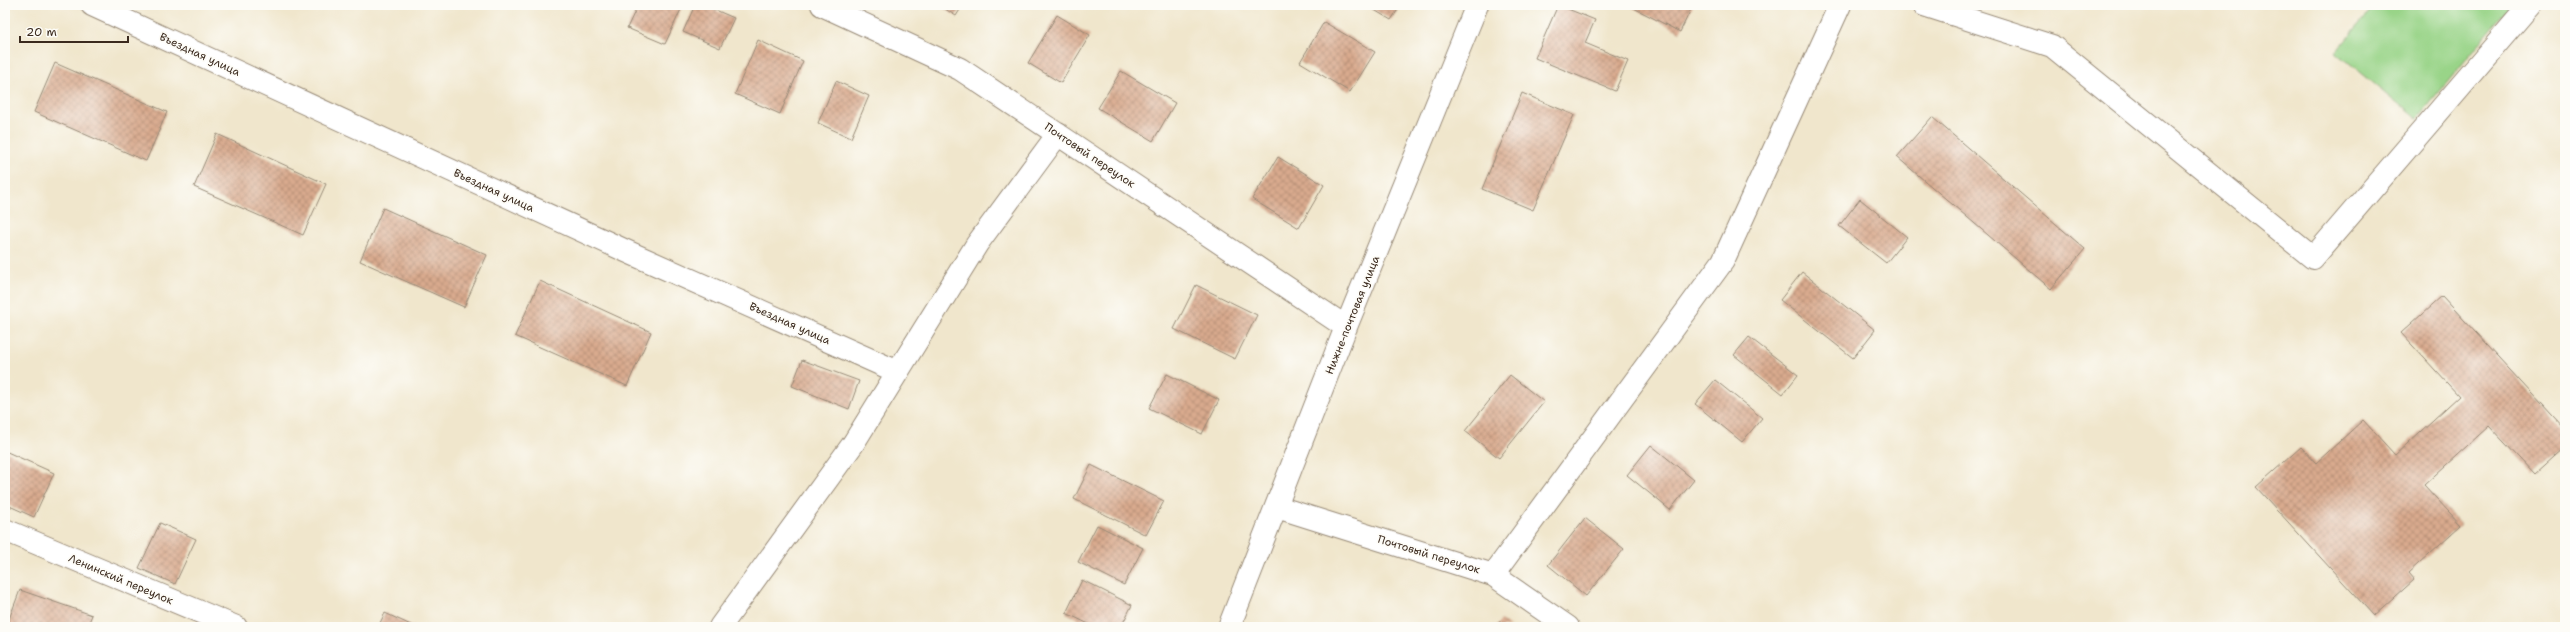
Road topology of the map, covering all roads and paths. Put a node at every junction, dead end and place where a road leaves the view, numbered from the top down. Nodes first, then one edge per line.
1 (92, 5) edge
2 (822, 5) edge
3 (1477, 5) edge
4 (1840, 5) edge
5 (1924, 5) edge
6 (2530, 5) edge
7 (1058, 134) junction
8 (1346, 327) junction
9 (898, 372) junction
10 (1277, 507) junction
11 (5, 530) edge
12 (1493, 575) junction
13 (236, 627) edge
14 (720, 627) edge
15 (1229, 627) edge
16 (1568, 627) edge

1 - 9 street, Въездная улица
2 - 7 street, Почтовый переулок
3 - 8 street, Нижне-почтовая улица
4 - 12 street
5 - 6 street
7 - 8 street, Почтовый переулок
7 - 9 street
8 - 10 street, Нижне-почтовая улица
9 - 14 street
10 - 12 street, Почтовый переулок
10 - 15 street, Нижне-почтовая улица
11 - 13 street, Ленинский переулок
12 - 16 street, Почтовый переулок

